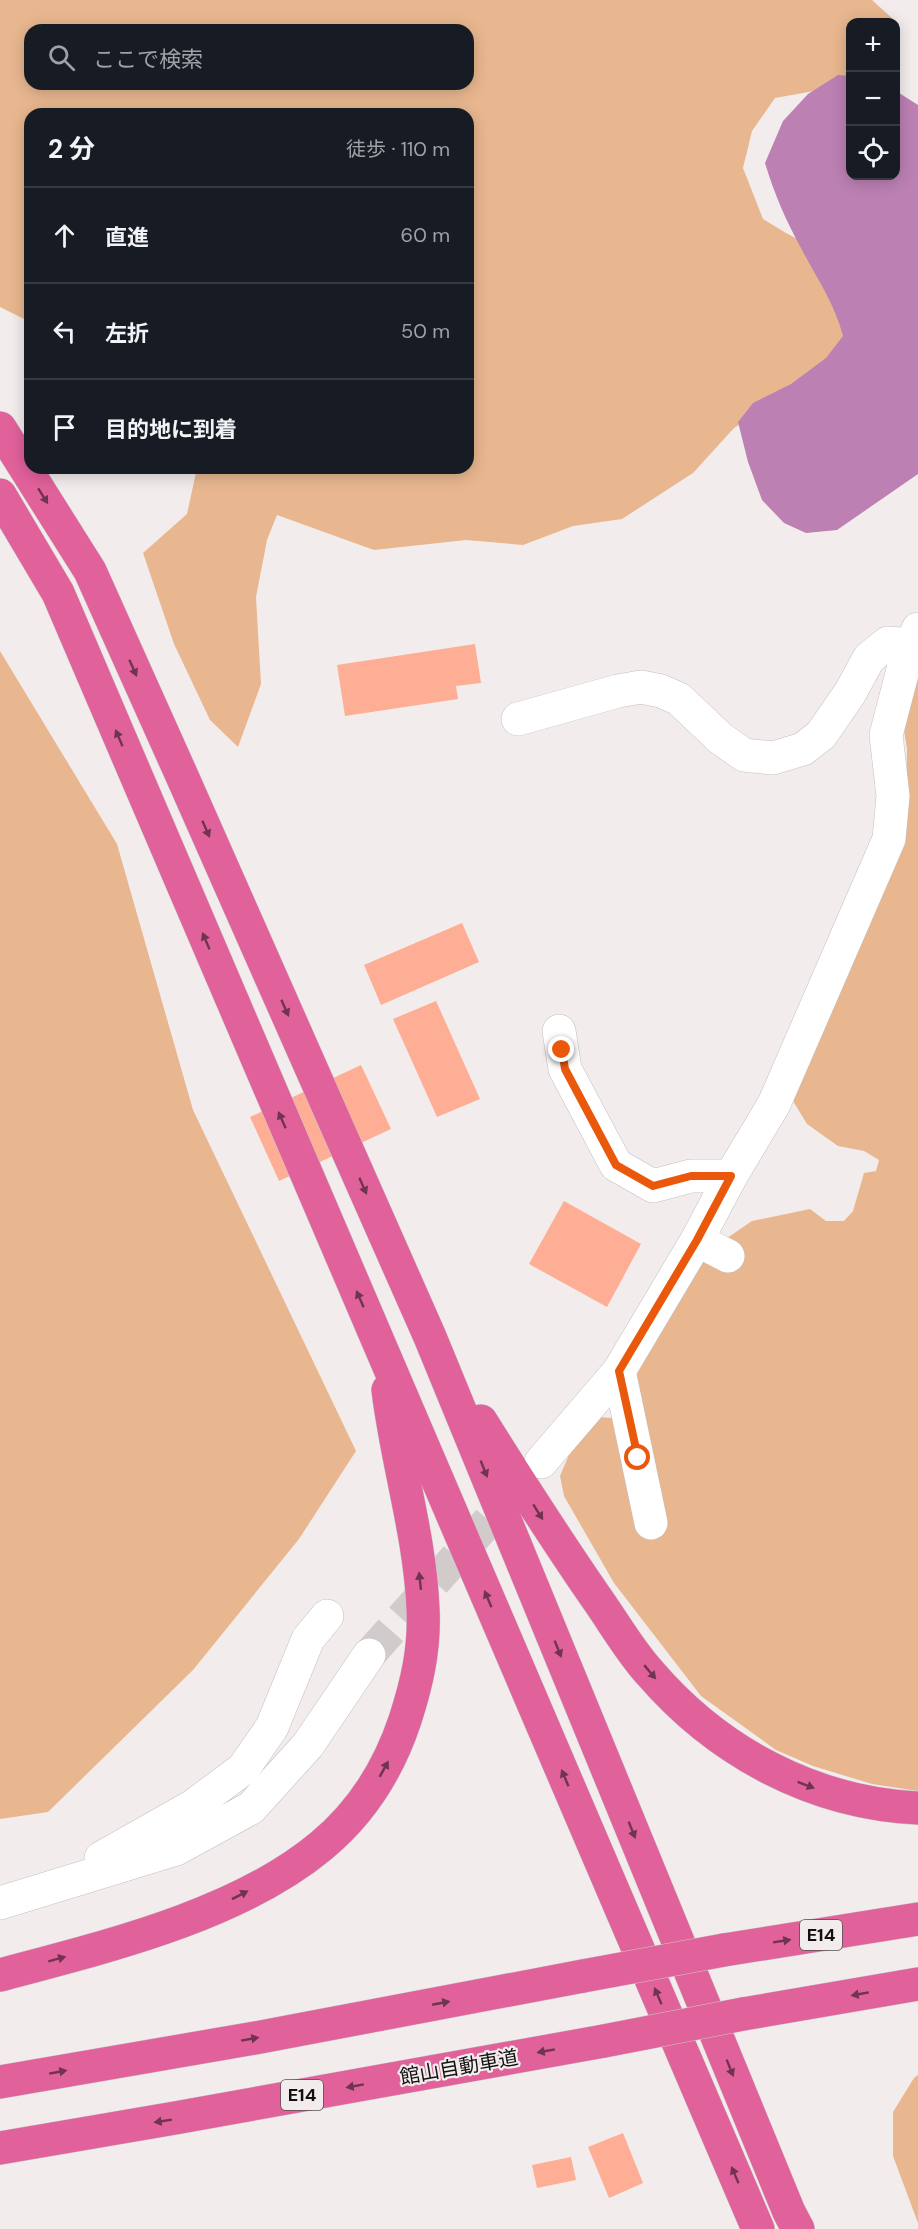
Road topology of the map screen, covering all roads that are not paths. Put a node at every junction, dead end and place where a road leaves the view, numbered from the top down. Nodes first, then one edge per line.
1 (0, 428) edge
2 (24, 466) edge
3 (29, 474) edge
4 (0, 495) edge
5 (915, 637) edge
6 (518, 719) dead end
7 (559, 1031) dead end
8 (731, 1176) junction
9 (697, 1240) junction
10 (728, 1256) dead end
11 (430, 1337) junction
12 (384, 1353) junction
13 (619, 1371) junction
14 (541, 1462) tunnel mouth
15 (651, 1523) dead end
16 (327, 1616) dead end
17 (369, 1655) tunnel mouth
18 (918, 1808) edge
19 (45, 1890) junction
20 (0, 1903) edge
21 (918, 1919) edge
22 (0, 1975) edge
23 (916, 1985) edge
24 (0, 2082) edge
25 (0, 2148) edge
26 (758, 2229) edge
27 (798, 2229) edge

1 -> 2 highway
3 -> 11 highway
12 -> 4 highway
5 - 6 street
5 - 8 street
7 - 8 street
8 - 9 street
9 - 10 street
9 - 13 street
11 -> 18 highway
11 -> 27 highway
22 -> 12 highway
26 -> 12 highway
13 - 14 street
13 - 15 street
16 - 19 street
17 - 19 street
19 - 20 street
24 -> 21 highway, E14, bridge
23 -> 25 highway, 館山自動車道 / E14, bridge

